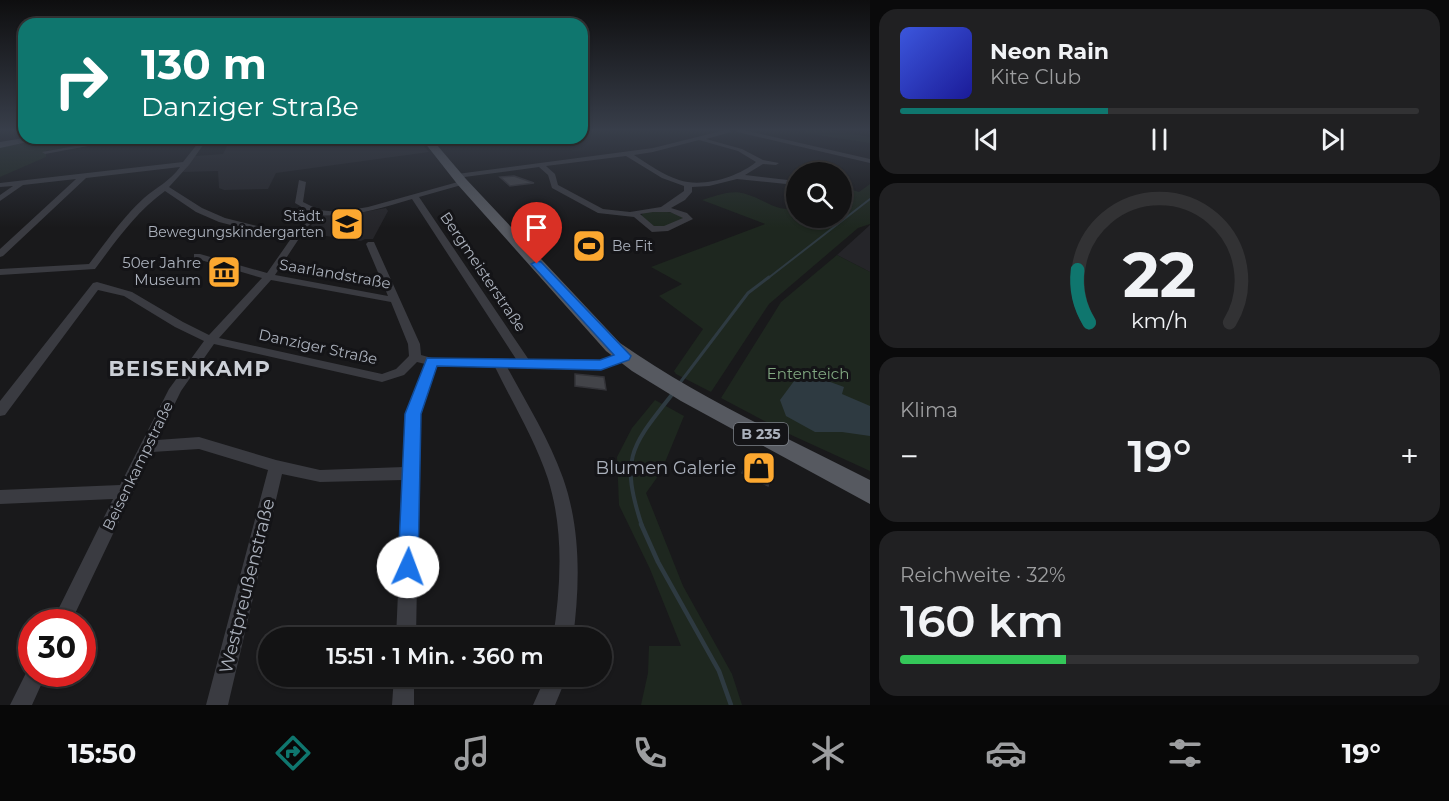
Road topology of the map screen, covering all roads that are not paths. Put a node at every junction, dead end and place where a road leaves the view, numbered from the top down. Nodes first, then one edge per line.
1 (446, 162) edge
2 (566, 162) edge
3 (642, 162) edge
4 (761, 162) joint
5 (776, 163) dead end
6 (187, 164) joint
7 (541, 165) junction
8 (83, 176) junction
9 (739, 177) junction
10 (460, 179) junction
11 (302, 182) dead end
12 (786, 182) edge
13 (21, 183) junction
14 (0, 185) edge
15 (164, 188) junction
16 (688, 188) junction
17 (415, 197) junction
18 (0, 200) edge
19 (663, 209) junction
20 (316, 212) junction
21 (631, 214) junction
22 (295, 238) junction
23 (371, 244) dead end
24 (0, 254) edge
25 (197, 256) dead end
26 (92, 267) junction
27 (0, 272) edge
28 (268, 277) junction
29 (97, 285) junction
30 (395, 300) junction
31 (211, 340) junction
32 (625, 356) junction
33 (415, 357) junction
34 (432, 362) junction
35 (499, 363) junction
36 (525, 363) junction
37 (0, 411) edge
38 (149, 446) junction
39 (814, 461) junction
40 (276, 466) junction
41 (411, 473) junction
42 (870, 486) edge
43 (126, 492) junction
44 (870, 493) edge
45 (0, 497) edge
46 (68, 609) edge
47 (406, 627) edge
48 (565, 627) edge
49 (30, 687) edge
50 (404, 687) edge
51 (552, 687) edge
52 (21, 705) edge
53 (218, 705) edge
54 (403, 705) edge
55 (544, 705) edge

1 - 10 main road, B 235
2 - 7 street
3 - 16 street
4 - 5 street
4 - 9 street
6 - 8 street
6 - 15 street
7 - 10 street
7 - 21 street
8 - 13 street
8 - 24 street
9 - 12 street
9 - 16 street
10 - 17 street
10 - 32 main road, B 235
11 - 20 street
13 - 14 street
13 - 18 street
15 - 22 street
15 - 26 street
16 - 19 street
17 - 20 street
17 - 36 street, Bergmeisterstraße
19 - 21 street
19 - 21 street
20 - 22 street, Beisenkampstraße
22 - 28 street, Beisenkampstraße
23 - 30 street
25 - 28 street, Saarlandstraße
26 - 27 street
26 - 29 street
28 - 30 street, Saarlandstraße
28 - 31 street, Beisenkampstraße
29 - 31 street, Danziger Straße
29 - 37 street
30 - 33 street
31 - 33 street, Danziger Straße
31 - 38 street, Beisenkampstraße
32 - 36 street
32 - 39 main road, B 235
33 - 34 street
34 - 35 street
34 - 41 street
35 - 36 street
35 - 48 street
38 - 40 street
38 - 43 street, Beisenkampstraße
39 - 42 main road, B 235
39 - 44 main road, B 235
40 - 41 street
40 - 53 street, Westpreußenstraße
41 - 47 street
43 - 45 street
43 - 46 street, Beisenkampstraße
49 - 52 street
50 - 54 street
51 - 55 street

